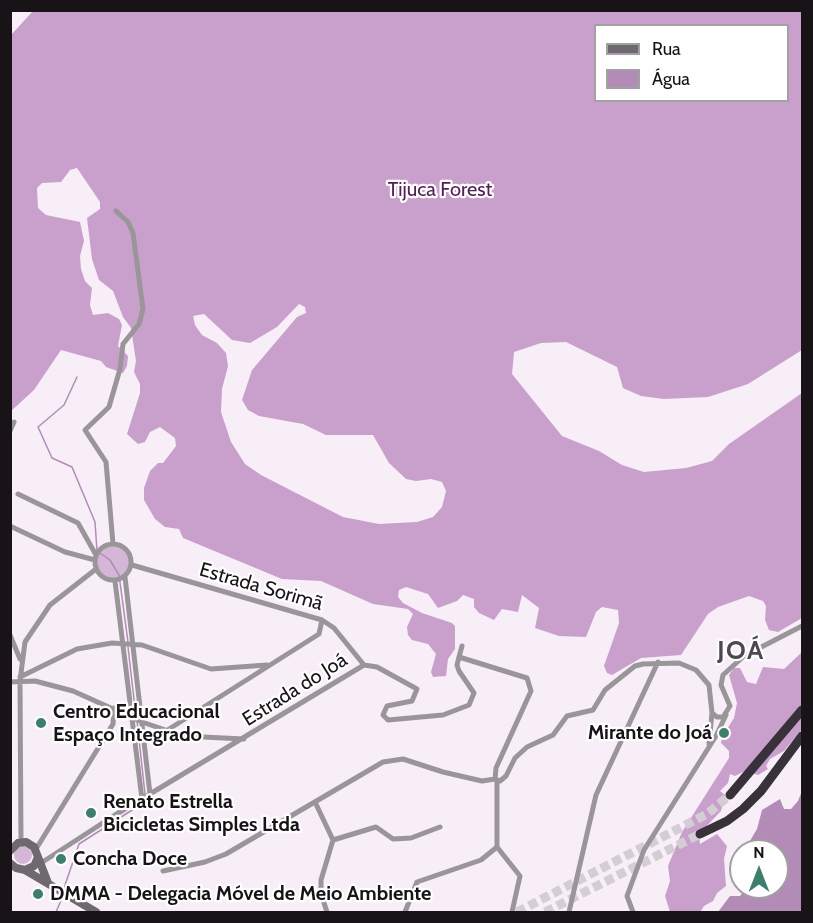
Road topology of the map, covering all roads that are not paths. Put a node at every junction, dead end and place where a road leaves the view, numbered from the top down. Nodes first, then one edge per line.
1 (116, 211) dead end
2 (14, 422) dead end
3 (10, 431) edge
4 (18, 494) dead end
5 (10, 526) edge
6 (113, 544) junction
7 (97, 555) junction
8 (132, 565) junction
9 (96, 569) junction
10 (124, 577) junction
11 (116, 580) junction
12 (322, 620) junction
13 (802, 626) edge
14 (10, 635) edge
15 (128, 643) junction
16 (462, 646) dead end
17 (459, 657) junction
18 (21, 661) junction
19 (658, 662) junction
20 (267, 665) junction
21 (364, 665) junction
22 (241, 668) junction
23 (20, 679) junction
24 (10, 682) edge
25 (243, 682) junction
26 (114, 708) junction
27 (802, 710) edge
28 (712, 713) junction
29 (726, 715) junction
30 (137, 720) junction
31 (165, 732) junction
32 (802, 737) edge
33 (244, 739) junction
34 (221, 740) junction
35 (709, 746) junction
36 (224, 752) junction
37 (496, 780) junction
38 (730, 795) tunnel mouth
39 (146, 796) junction
40 (315, 802) junction
41 (440, 826) dead end
42 (700, 835) tunnel mouth
43 (333, 840) junction
44 (21, 843) junction
45 (497, 847) junction
46 (11, 850) edge
47 (38, 857) junction
48 (11, 863) edge
49 (28, 869) junction
50 (163, 871) dead end
51 (44, 880) junction
52 (96, 912) edge
53 (327, 912) edge
54 (405, 912) edge
55 (512, 912) edge
56 (570, 912) edge
57 (633, 912) edge

1 - 6 street
2 - 3 street
4 - 7 street
5 - 7 street
6 - 7 street
6 - 8 street
7 - 9 street
8 - 10 street
8 - 12 street, Estrada Sorimã
9 - 11 street
9 - 18 street
10 - 11 street
10 - 15 street
11 - 15 street
12 - 20 street
12 - 21 street, Estrada Sorimã
13 - 29 street
14 - 18 street
15 - 22 street
15 - 23 street
15 - 30 street
15 - 30 street
16 - 17 street
17 - 21 street, Estrada do Joá
17 - 37 street
18 - 23 street
19 - 28 street
19 - 37 street
19 - 56 street
20 - 22 street
20 - 25 street
21 - 33 street, Estrada do Joá
22 - 25 street
23 - 24 street
23 - 26 street
23 - 44 street
25 - 31 street
26 - 30 street
26 - 47 street
27 - 38 highway
28 - 29 street
28 - 35 street
29 - 35 street
30 - 31 street
30 - 39 street
30 - 39 street
31 - 34 street
32 - 42 highway
33 - 34 street
33 - 36 street, Estrada do Joá
34 - 36 street
35 - 57 street
36 - 39 street, Estrada do Joá
37 - 40 street
37 - 45 street
39 - 47 street, Estrada do Joá
40 - 43 street
40 - 50 street
41 - 43 street
43 - 53 street
44 - 46 street
44 - 47 street
45 - 54 street
45 - 55 street
47 - 49 street
47 - 51 street
48 - 49 street
49 - 51 street
51 - 52 street

